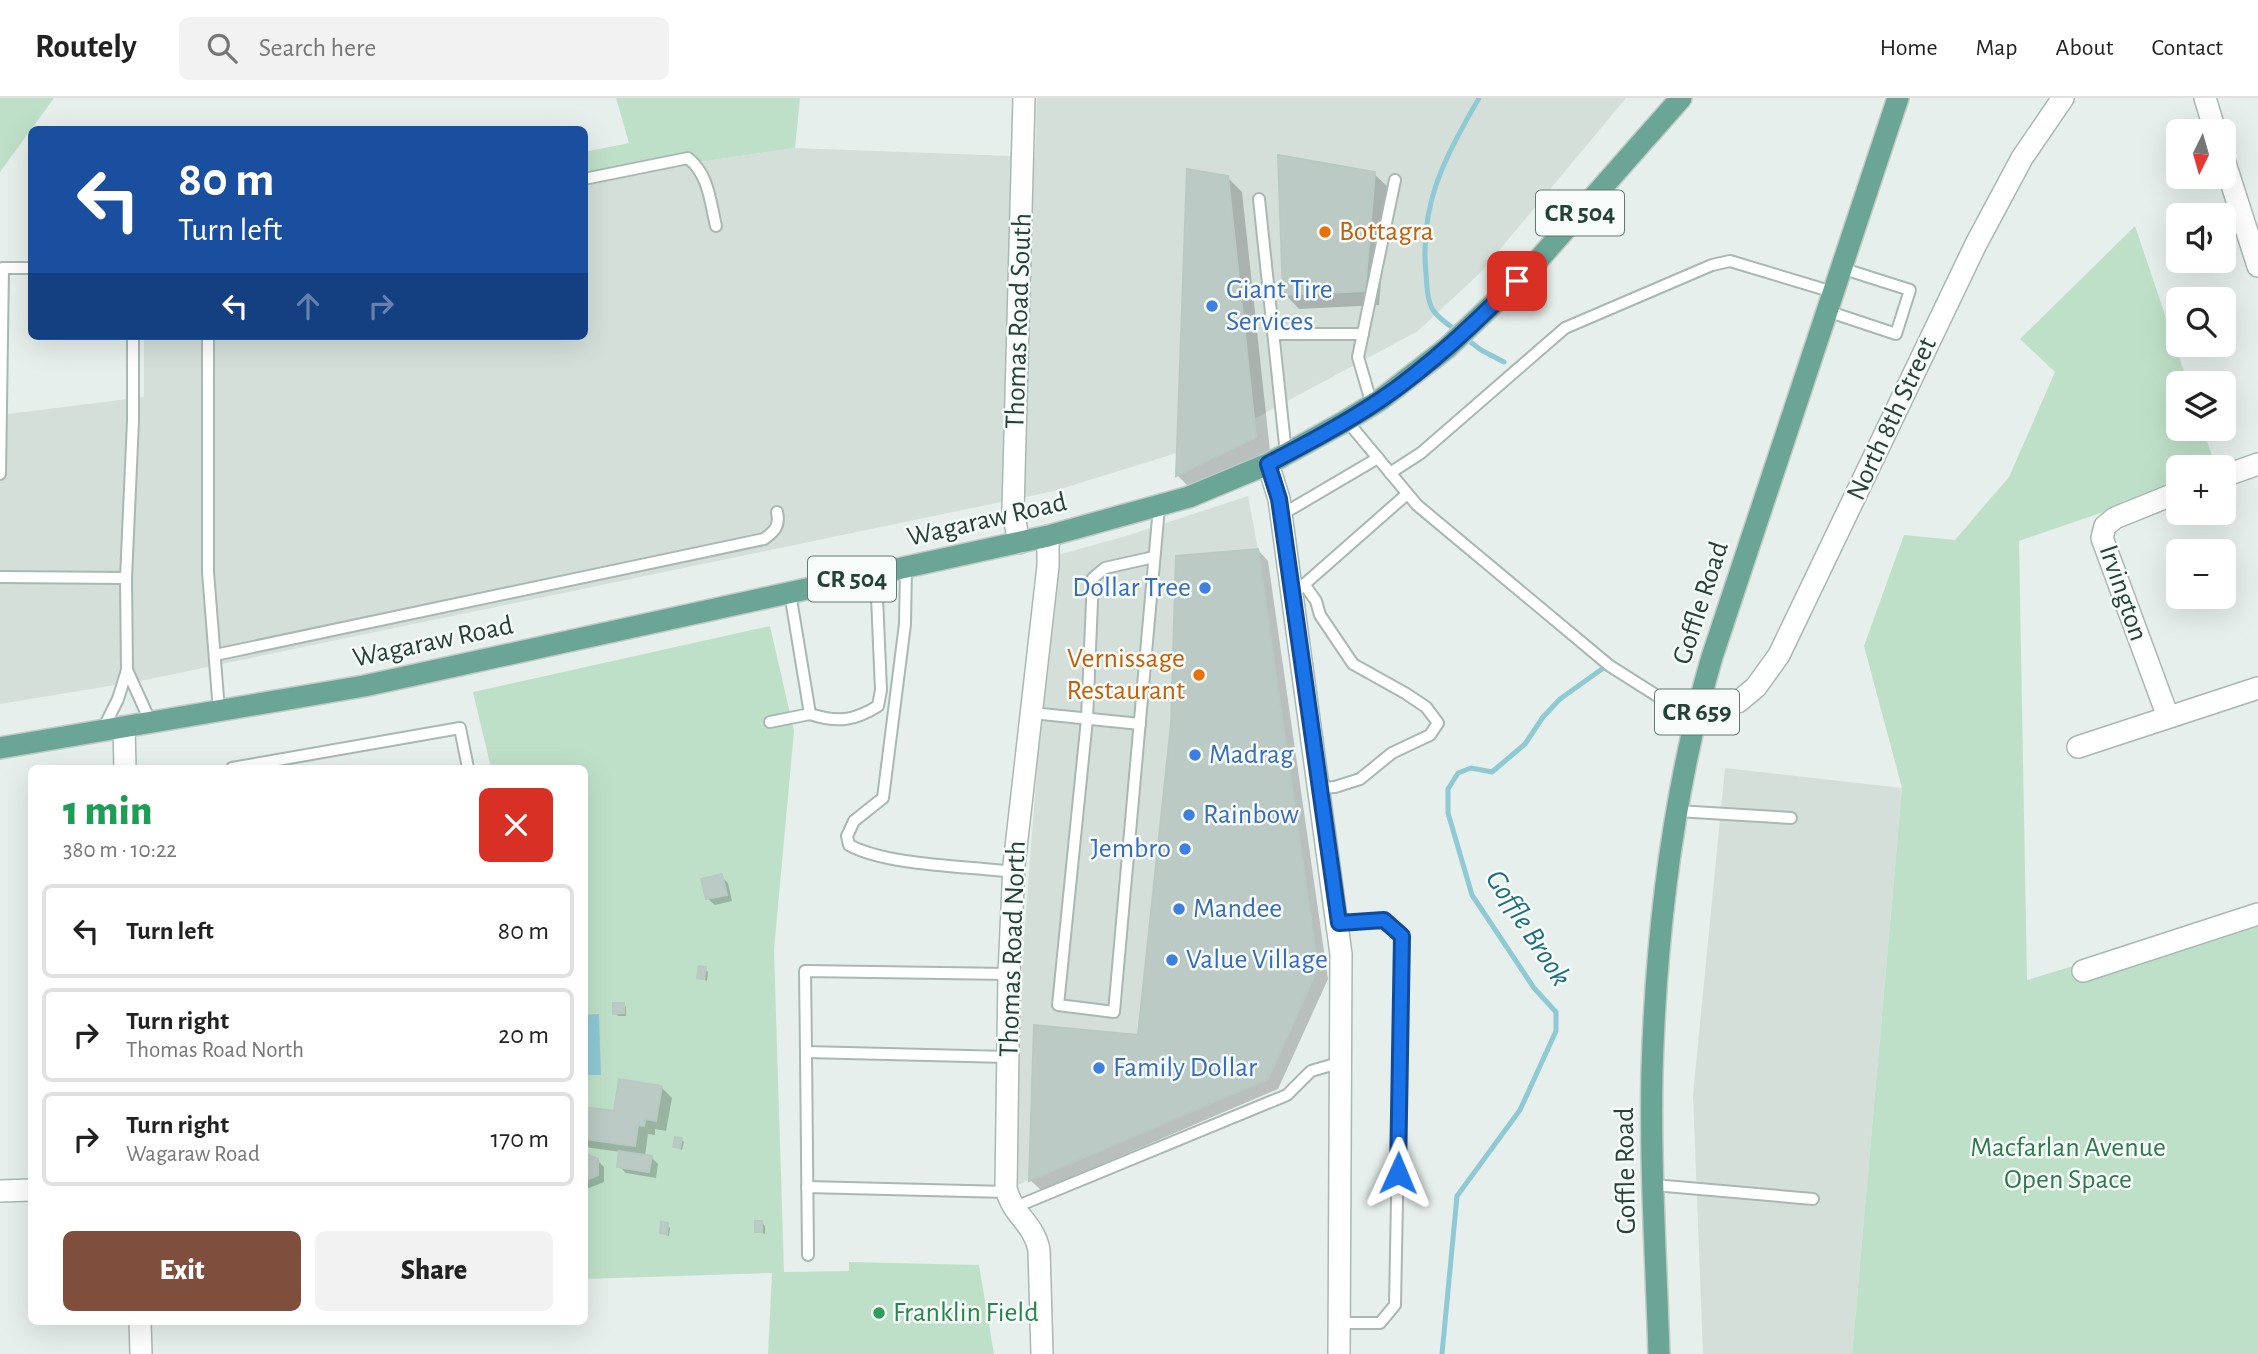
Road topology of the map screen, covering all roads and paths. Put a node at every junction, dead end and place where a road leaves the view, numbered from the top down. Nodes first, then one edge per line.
1 (1024, 98) edge
2 (1681, 98) edge
3 (1899, 98) edge
4 (2063, 98) edge
5 (2205, 98) edge
6 (2211, 119) edge
7 (588, 178) edge
8 (1395, 180) dead end
9 (2236, 189) edge
10 (1259, 199) dead end
11 (716, 226) dead end
12 (2253, 232) edge
13 (2258, 266) edge
14 (28, 268) edge
15 (1841, 268) junction
16 (2, 269) edge
17 (1830, 302) junction
18 (1274, 334) junction
19 (1363, 334) junction
20 (133, 340) edge
21 (208, 340) edge
22 (1372, 405) junction
23 (1347, 421) junction
24 (1378, 458) junction
25 (1277, 459) junction
26 (2258, 464) edge
27 (2236, 472) edge
28 (1390, 473) junction
29 (0, 474) edge
30 (1408, 494) junction
31 (2166, 497) edge
32 (1159, 507) junction
33 (777, 512) dead end
34 (1281, 514) junction
35 (1048, 536) junction
36 (1019, 542) junction
37 (1154, 557) junction
38 (906, 567) junction
39 (876, 574) junction
40 (0, 576) edge
41 (126, 578) junction
42 (1298, 590) junction
43 (790, 593) junction
44 (215, 655) junction
45 (127, 670) junction
46 (2258, 688) edge
47 (1698, 707) junction
48 (219, 711) junction
49 (1032, 713) junction
50 (810, 714) junction
51 (2168, 717) junction
52 (1087, 719) junction
53 (771, 722) dead end
54 (151, 723) junction
55 (1140, 724) junction
56 (124, 727) junction
57 (102, 731) junction
58 (2078, 747) dead end
59 (0, 748) edge
60 (125, 765) edge
61 (249, 765) edge
62 (467, 765) edge
63 (1320, 788) junction
64 (1677, 811) junction
65 (1791, 818) dead end
66 (1014, 872) junction
67 (2258, 914) edge
68 (1339, 923) junction
69 (2083, 971) dead end
70 (1009, 974) junction
71 (806, 1052) junction
72 (1007, 1057) junction
73 (1342, 1062) junction
74 (1654, 1185) junction
75 (807, 1186) junction
76 (28, 1190) edge
77 (0, 1191) edge
78 (1813, 1199) dead end
79 (1010, 1200) junction
80 (808, 1255) dead end
81 (1339, 1323) junction
82 (140, 1325) edge
83 (141, 1354) edge
84 (1042, 1354) edge
85 (1339, 1354) edge
86 (1659, 1354) edge

1 - 36 street, Thomas Road South
2 - 22 main road, Wagaraw Road / CR 504
3 - 15 main road, Goffle Road / CR 659
4 - 47 street, North 8th Street
5 - 6 street
7 - 11 lane
8 - 19 lane
9 - 12 street
10 - 18 lane
12 - 13 street
14 - 16 lane
15 - 17 main road, Goffle Road / CR 659
15 - 17 lane
16 - 29 lane
17 - 28 lane
17 - 47 main road, Goffle Road / CR 659
18 - 19 lane
18 - 25 lane
19 - 22 lane
20 - 41 lane
21 - 44 lane
22 - 23 main road, Wagaraw Road / CR 504
23 - 24 lane
23 - 25 main road, Wagaraw Road / CR 504
24 - 28 lane
24 - 34 lane
25 - 32 main road, Wagaraw Road / CR 504
25 - 34 street
26 - 27 street
28 - 30 lane
30 - 42 lane
30 - 47 lane
31 - 51 street, Irvington
32 - 35 main road, Wagaraw Road / CR 504
32 - 37 lane
33 - 44 lane
34 - 42 street
35 - 36 main road, Wagaraw Road / CR 504
35 - 49 street, Thomas Road North
36 - 38 main road, Wagaraw Road / CR 504
37 - 52 lane
37 - 55 lane
38 - 39 main road, Wagaraw Road / CR 504
38 - 66 lane
39 - 43 main road, Wagaraw Road / CR 504
39 - 50 lane
40 - 41 lane
41 - 45 lane
42 - 63 street
42 - 63 lane
43 - 48 main road, Wagaraw Road / CR 504
43 - 50 lane
44 - 48 lane
45 - 54 lane
45 - 57 lane
46 - 51 street
47 - 64 main road, Goffle Road / CR 659
48 - 54 main road, Wagaraw Road / CR 504
49 - 52 lane
49 - 66 street, Thomas Road North
50 - 53 lane
51 - 58 street
52 - 55 lane
52 - 55 lane
54 - 56 main road, Wagaraw Road / CR 504
56 - 57 main road, Wagaraw Road / CR 504
56 - 60 street
57 - 59 main road, Wagaraw Road / CR 504
61 - 62 lane
63 - 68 street
64 - 65 lane
64 - 74 main road, Goffle Road / CR 659
66 - 70 street, Thomas Road North
67 - 69 street
68 - 73 street
68 - 81 lane
70 - 71 lane
70 - 72 street, Thomas Road North
71 - 72 lane
71 - 75 lane
72 - 79 street, Thomas Road North
73 - 79 lane
73 - 81 street
74 - 78 lane
74 - 86 main road, Goffle Road / CR 659
75 - 79 lane
75 - 80 lane
76 - 77 street
79 - 84 street
81 - 85 street
82 - 83 street

